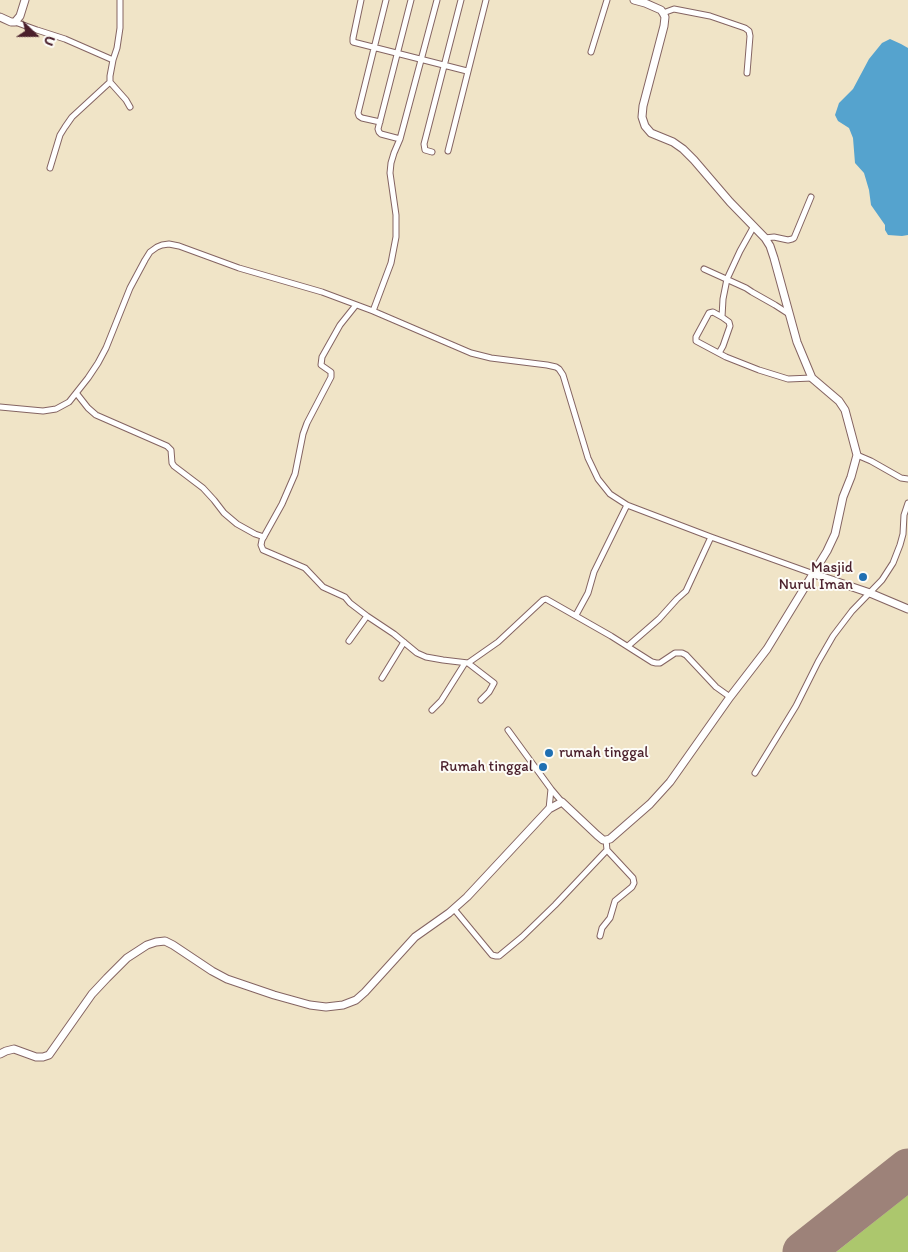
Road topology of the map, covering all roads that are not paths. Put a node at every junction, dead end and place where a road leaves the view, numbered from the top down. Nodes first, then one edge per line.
1 (25, 0) edge
2 (120, 0) edge
3 (361, 0) edge
4 (386, 0) edge
5 (411, 0) edge
6 (437, 0) edge
7 (461, 0) edge
8 (486, 0) edge
9 (607, 0) edge
10 (634, 0) edge
11 (663, 13) junction
12 (0, 17) edge
13 (16, 22) junction
14 (374, 47) junction
15 (591, 52) dead end
16 (397, 54) junction
17 (113, 60) junction
18 (421, 60) junction
19 (445, 65) junction
20 (467, 71) junction
21 (747, 73) dead end
22 (110, 82) junction
23 (130, 107) dead end
24 (380, 122) junction
25 (400, 139) junction
26 (448, 151) dead end
27 (432, 152) dead end
28 (50, 168) dead end
29 (812, 197) dead end
30 (754, 226) junction
31 (765, 238) junction
32 (704, 269) dead end
33 (727, 279) junction
34 (356, 305) junction
35 (373, 312) junction
36 (790, 315) junction
37 (722, 317) junction
38 (719, 353) junction
39 (812, 378) junction
40 (77, 394) junction
41 (0, 407) edge
42 (857, 455) junction
43 (908, 479) edge
44 (908, 503) edge
45 (627, 505) junction
46 (264, 537) junction
47 (711, 537) junction
48 (814, 574) junction
49 (870, 593) junction
50 (908, 609) edge
51 (576, 615) junction
52 (366, 616) junction
53 (349, 642) dead end
54 (404, 642) junction
55 (628, 646) junction
56 (467, 663) junction
57 (382, 678) dead end
58 (730, 697) junction
59 (481, 700) dead end
60 (432, 710) dead end
61 (508, 730) dead end
62 (756, 774) dead end
63 (551, 789) junction
64 (562, 802) junction
65 (549, 809) junction
66 (606, 840) junction
67 (607, 850) junction
68 (454, 909) junction
69 (600, 936) dead end
70 (0, 1054) edge

1 - 13 street
2 - 17 street
3 - 14 street
4 - 14 street
5 - 16 street
6 - 18 street
7 - 19 street
8 - 20 street
9 - 15 street
10 - 11 street
11 - 21 street
11 - 30 street
12 - 13 street
13 - 17 street
14 - 16 street
14 - 24 street
16 - 18 street
16 - 24 street
17 - 22 street
18 - 19 street
18 - 25 street
19 - 20 street
19 - 27 street
20 - 26 street
22 - 23 street
22 - 28 street
24 - 25 street
25 - 35 street
29 - 31 street
30 - 31 street
30 - 33 street
31 - 36 street
32 - 33 street
33 - 36 street
33 - 37 street
34 - 35 street
34 - 40 street
34 - 46 street
35 - 45 street
36 - 39 street
37 - 38 street
37 - 38 street
38 - 39 street
39 - 42 street
40 - 41 street
40 - 46 street
42 - 43 street
42 - 48 street
44 - 49 street
45 - 47 street
45 - 51 street
46 - 52 street
47 - 48 street
47 - 55 street
48 - 49 street
48 - 58 street
49 - 50 street
49 - 62 street
51 - 55 street
51 - 56 street
52 - 53 street
52 - 54 street
54 - 56 street
54 - 57 street
55 - 58 street
56 - 59 street
56 - 60 street
58 - 66 street
61 - 63 street
63 - 64 street
63 - 65 street
64 - 65 street
64 - 66 street
65 - 68 street
66 - 67 street
67 - 68 street
67 - 69 street
68 - 70 street

